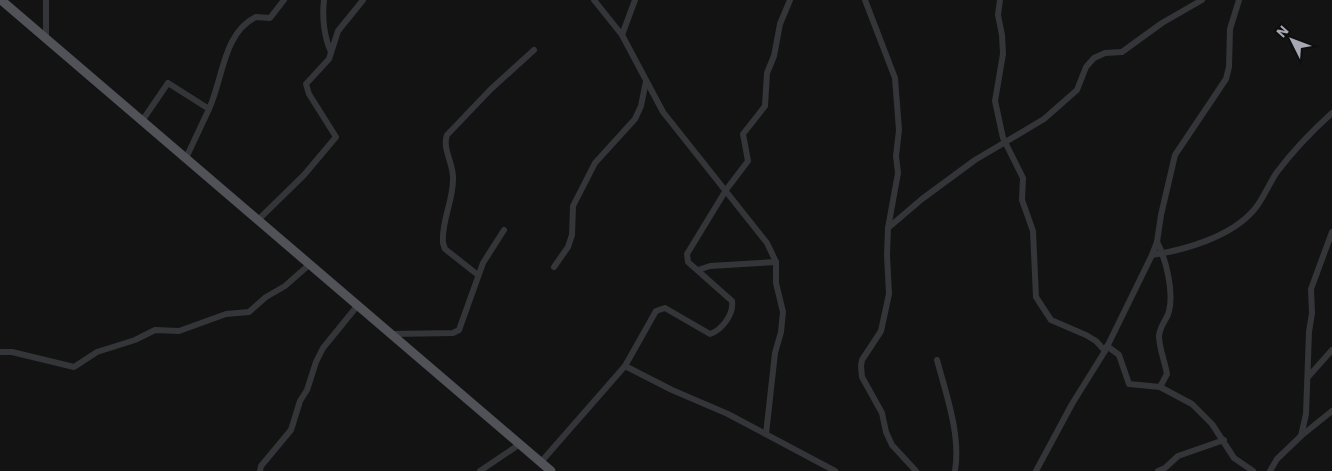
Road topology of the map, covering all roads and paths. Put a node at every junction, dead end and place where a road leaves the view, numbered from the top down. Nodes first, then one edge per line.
1 (1, 0) edge
2 (46, 0) edge
3 (284, 0) edge
4 (324, 0) edge
5 (363, 0) edge
6 (594, 0) edge
7 (635, 0) edge
8 (790, 0) edge
9 (865, 0) edge
10 (1000, 0) edge
11 (1202, 0) edge
12 (1239, 0) edge
13 (622, 35) junction
14 (46, 38) junction
15 (534, 50) dead end
16 (331, 52) junction
17 (646, 81) junction
18 (209, 109) junction
19 (1332, 113) edge
20 (142, 121) junction
21 (1005, 142) junction
22 (186, 158) junction
23 (726, 190) junction
24 (258, 220) junction
25 (888, 228) junction
26 (504, 230) dead end
27 (1332, 232) edge
28 (1157, 242) junction
29 (1163, 253) junction
30 (1152, 255) junction
31 (776, 262) junction
32 (310, 264) junction
33 (554, 267) dead end
34 (698, 270) junction
35 (478, 275) junction
36 (358, 305) junction
37 (392, 334) junction
38 (1106, 348) junction
39 (1332, 350) edge
40 (0, 352) edge
41 (937, 360) dead end
42 (625, 366) junction
43 (1308, 378) junction
44 (1160, 387) junction
45 (1332, 411) edge
46 (766, 434) junction
47 (1301, 436) junction
48 (1224, 440) junction
49 (520, 444) junction
50 (541, 462) junction
51 (260, 471) edge
52 (480, 471) edge
53 (551, 471) edge
54 (835, 471) edge
55 (916, 471) edge
56 (956, 471) edge
57 (1036, 471) edge
58 (1158, 471) edge
59 (1253, 471) edge
60 (1270, 471) edge

1 - 14 main road
2 - 14 street
3 - 18 street
4 - 16 street
5 - 16 street
6 - 13 street
7 - 13 street
8 - 23 street
9 - 25 street
10 - 21 street
11 - 21 street
12 - 28 street
13 - 17 street
14 - 20 main road
15 - 35 street
16 - 24 street
17 - 23 street
17 - 33 street
18 - 20 street
18 - 22 street
19 - 29 street
20 - 22 main road
21 - 25 street
21 - 38 street
22 - 24 main road
23 - 31 street
23 - 34 street
24 - 32 main road
25 - 55 street
26 - 35 street
27 - 43 street
28 - 29 street
28 - 30 street
29 - 30 street
29 - 44 street
30 - 38 street
31 - 34 street
31 - 46 street
32 - 36 main road
32 - 40 street
34 - 42 street
35 - 37 street
36 - 37 main road
36 - 51 street
37 - 49 main road
38 - 44 street
38 - 57 street
39 - 43 street
41 - 56 street
42 - 46 street
42 - 50 street
43 - 47 street
44 - 48 street
45 - 47 street
46 - 54 street
47 - 60 street
48 - 58 street
48 - 59 street
49 - 50 main road
49 - 52 street
50 - 53 main road

